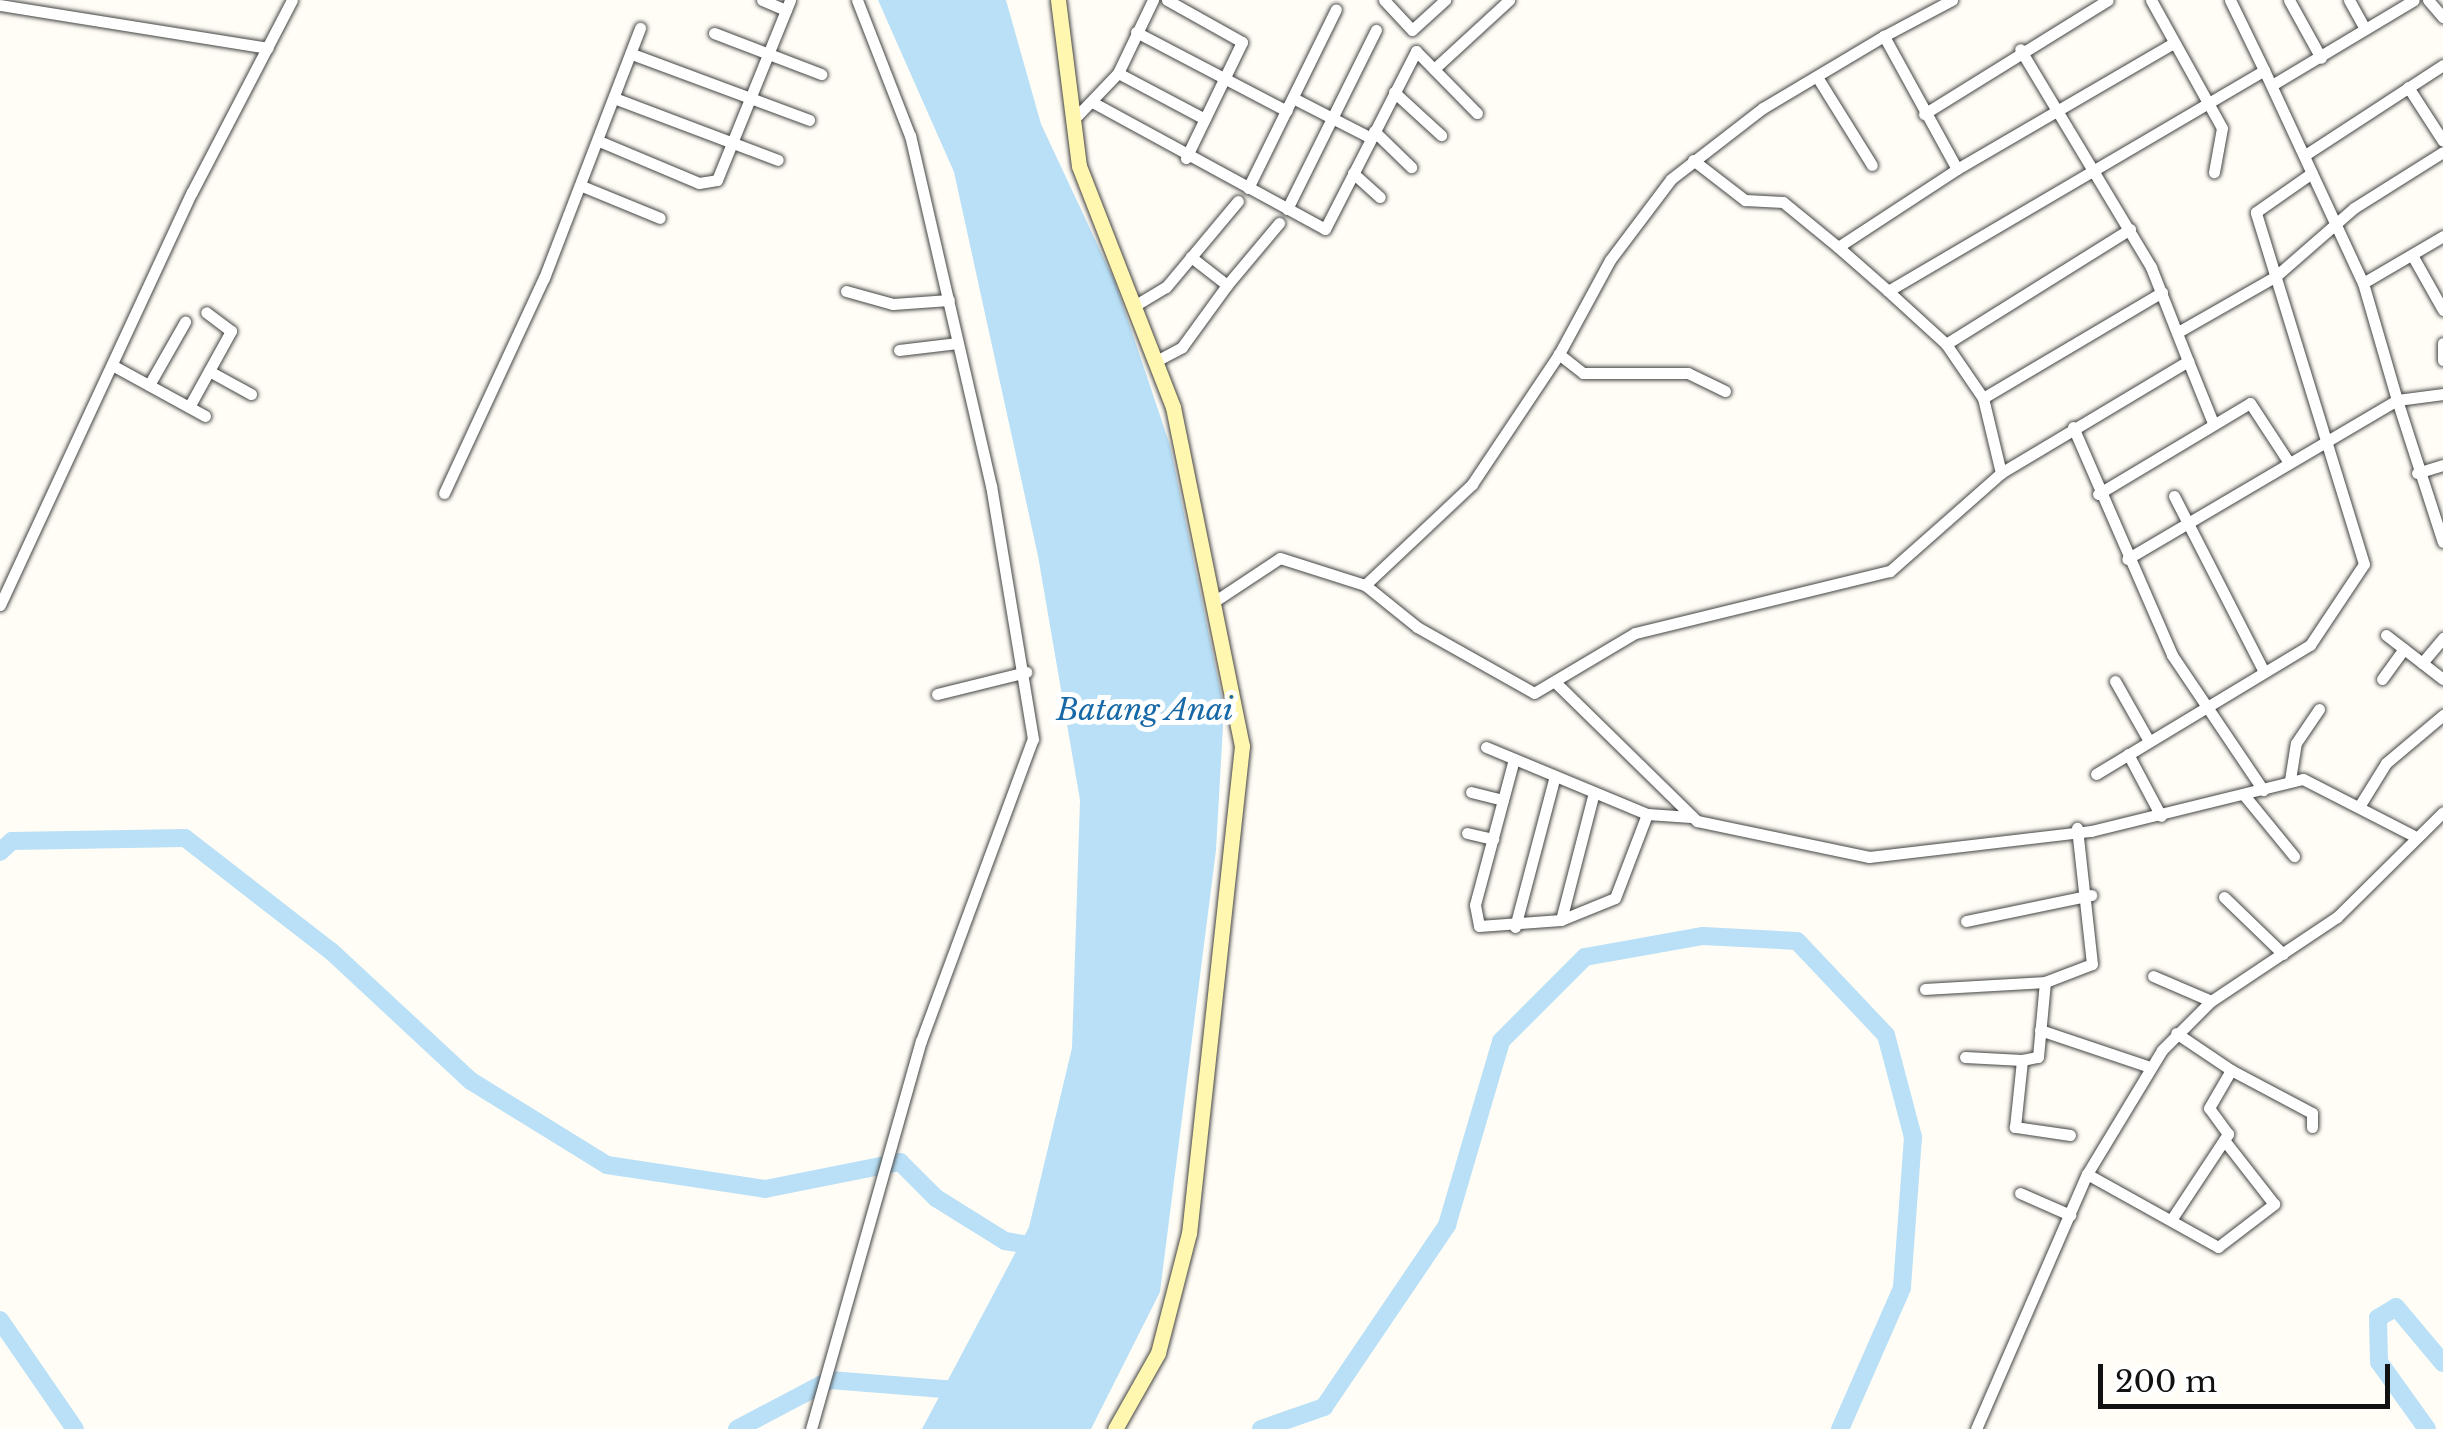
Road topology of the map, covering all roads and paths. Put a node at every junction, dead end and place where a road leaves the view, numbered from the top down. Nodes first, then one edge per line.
1 (292, 0) edge
2 (762, 0) edge
3 (857, 0) edge
4 (1058, 0) edge
5 (1154, 0) edge
6 (1166, 0) edge
7 (1384, 0) edge
8 (1445, 0) edge
9 (1509, 0) edge
10 (1952, 0) edge
11 (2108, 0) edge
12 (2150, 0) edge
13 (2230, 0) edge
14 (2289, 0) edge
15 (2349, 0) edge
16 (2414, 0) edge
17 (2428, 0) edge
18 (0, 5) edge
19 (788, 5) edge
20 (1336, 9) dead end
21 (2443, 17) edge
22 (640, 28) dead end
23 (2365, 29) junction
24 (1376, 30) dead end
25 (714, 32) dead end
26 (1136, 32) junction
27 (1884, 36) junction
28 (2172, 44) junction
29 (268, 48) junction
30 (2020, 50) junction
31 (632, 54) junction
32 (767, 56) junction
33 (2320, 58) junction
34 (2443, 65) edge
35 (1434, 69) junction
36 (2264, 70) junction
37 (1118, 73) junction
38 (821, 74) dead end
39 (1226, 78) junction
40 (1819, 80) junction
41 (2272, 85) junction
42 (2408, 86) junction
43 (1394, 92) junction
44 (750, 97) junction
45 (614, 98) junction
46 (1294, 98) junction
47 (1094, 102) junction
48 (2209, 103) junction
49 (1286, 110) junction
50 (1477, 113) dead end
51 (1924, 114) junction
52 (2057, 114) junction
53 (1205, 118) junction
54 (1332, 118) junction
55 (1074, 119) junction
56 (808, 120) dead end
57 (1372, 134) junction
58 (1440, 135) dead end
59 (599, 141) junction
60 (732, 141) junction
61 (2443, 141) edge
62 (2443, 152) edge
63 (2305, 156) junction
64 (1186, 158) junction
65 (778, 160) dead end
66 (1692, 160) junction
67 (1872, 165) dead end
68 (1411, 167) dead end
69 (1957, 169) junction
70 (2092, 170) junction
71 (2214, 172) dead end
72 (1353, 173) junction
73 (2312, 173) junction
74 (582, 186) junction
75 (1248, 188) junction
76 (1380, 198) dead end
77 (1238, 201) dead end
78 (1287, 209) junction
79 (660, 218) dead end
80 (1278, 224) dead end
81 (2338, 227) junction
82 (2130, 228) junction
83 (2443, 236) edge
84 (1838, 247) junction
85 (2412, 254) junction
86 (1191, 257) junction
87 (2276, 276) junction
88 (2363, 283) junction
89 (1227, 285) junction
90 (846, 291) dead end
91 (1888, 291) junction
92 (2162, 292) junction
93 (949, 300) junction
94 (1140, 304) junction
95 (2443, 310) edge
96 (206, 312) dead end
97 (185, 322) dead end
98 (2178, 332) junction
99 (958, 343) junction
100 (1946, 344) junction
101 (2443, 344) edge
102 (899, 350) dead end
103 (1559, 354) junction
104 (1158, 360) junction
105 (2443, 360) edge
106 (2188, 361) junction
107 (112, 365) junction
108 (209, 370) junction
109 (149, 385) junction
110 (1725, 391) dead end
111 (251, 394) dead end
112 (2443, 394) edge
113 (1983, 398) junction
114 (2397, 400) junction
115 (189, 407) junction
116 (205, 416) dead end
117 (2213, 422) junction
118 (2073, 427) junction
119 (2330, 437) junction
120 (2288, 462) junction
121 (2443, 465) edge
122 (2001, 473) junction
123 (2417, 473) junction
124 (444, 492) dead end
125 (2098, 494) junction
126 (2174, 496) dead end
127 (2190, 520) junction
128 (2443, 542) edge
129 (2127, 559) junction
130 (1365, 585) junction
131 (1218, 599) junction
132 (0, 605) edge
133 (2386, 636) dead end
134 (2443, 638) edge
135 (2404, 649) junction
136 (2422, 662) junction
137 (2263, 670) junction
138 (1026, 672) junction
139 (2382, 679) dead end
140 (2443, 679) edge
141 (2115, 681) dead end
142 (1555, 682) junction
143 (937, 694) dead end
144 (2319, 709) dead end
145 (2202, 712) junction
146 (2443, 715) edge
147 (2150, 740) junction
148 (1486, 747) dead end
149 (2128, 754) junction
150 (1514, 759) junction
151 (2096, 774) dead end
152 (1555, 776) junction
153 (2290, 780) junction
154 (2262, 790) junction
155 (1471, 792) dead end
156 (1594, 792) junction
157 (2244, 795) junction
158 (1503, 800) junction
159 (2360, 805) junction
160 (2443, 812) edge
161 (1646, 814) junction
162 (1691, 816) junction
163 (2161, 816) junction
164 (2077, 828) junction
165 (1466, 834) dead end
166 (2412, 834) junction
167 (1493, 839) junction
168 (2294, 856) dead end
169 (2091, 895) junction
170 (2224, 897) dead end
171 (1561, 920) junction
172 (1966, 920) dead end
173 (1515, 927) junction
174 (2283, 954) junction
175 (2152, 976) dead end
176 (2045, 982) junction
177 (1925, 989) dead end
178 (2211, 1001) junction
179 (2040, 1030) junction
180 (2176, 1033) junction
181 (1964, 1058) dead end
182 (2022, 1060) junction
183 (2150, 1067) junction
184 (2231, 1070) junction
185 (2312, 1126) dead end
186 (2070, 1135) dead end
187 (2224, 1140) junction
188 (2087, 1174) junction
189 (2020, 1194) dead end
190 (2070, 1215) junction
191 (2173, 1217) junction
192 (811, 1429) edge
193 (1115, 1429) edge
194 (1976, 1429) edge

1 - 29 street
2 - 19 street
3 - 93 street
4 - 55 street
5 - 26 street
6 - 39 street
7 - 8 street
9 - 35 street
10 - 27 street
11 - 30 street
12 - 28 street
13 - 36 street
14 - 33 street
15 - 23 street
16 - 23 street
17 - 21 street
18 - 29 street
19 - 32 street
20 - 46 street
22 - 31 street
23 - 33 street
24 - 54 street
25 - 32 street
26 - 37 street
26 - 39 street
27 - 40 street
27 - 51 street
28 - 48 street
28 - 52 street
29 - 107 street
30 - 51 street
30 - 52 street
31 - 44 street
31 - 45 street
32 - 38 street
32 - 44 street
33 - 41 street
34 - 42 street
35 - 43 street
35 - 50 street
36 - 41 street
36 - 48 street
37 - 47 street
37 - 53 street
39 - 49 street
39 - 53 street
40 - 66 street
40 - 67 street
41 - 63 street
42 - 61 street
42 - 63 street
43 - 57 street
43 - 58 street
44 - 56 street
44 - 60 street
45 - 59 street
45 - 60 street
46 - 49 street
46 - 54 street
47 - 55 street
47 - 64 street
48 - 70 street
48 - 71 street
49 - 75 street
51 - 69 street
52 - 69 street
52 - 70 street
53 - 64 street
54 - 57 street
54 - 78 street
55 - 94 street
57 - 68 street
57 - 72 street
59 - 60 street
59 - 74 street
60 - 65 street
62 - 81 street
63 - 73 street
64 - 75 street
66 - 84 street
66 - 103 street
69 - 84 street
70 - 82 street
70 - 91 street
72 - 76 street
72 - 78 street
73 - 81 street
73 - 87 street
74 - 79 street
74 - 124 street
75 - 78 street
77 - 86 street
80 - 89 street
81 - 87 street
81 - 88 street
82 - 92 street
82 - 100 street
83 - 85 street
84 - 91 street
85 - 88 street
85 - 95 street
86 - 89 street
86 - 94 street
87 - 98 street
87 - 119 street
88 - 114 street
89 - 104 street
90 - 93 street
91 - 100 street
92 - 98 street
92 - 113 street
93 - 99 street
94 - 104 street
96 - 108 street
97 - 109 street
98 - 106 street
99 - 102 street
99 - 138 street
100 - 113 street
101 - 105 street
103 - 110 street
103 - 130 street
104 - 131 street
106 - 117 street
106 - 118 street
107 - 109 street
107 - 132 street
108 - 111 street
108 - 115 street
109 - 115 street
112 - 114 street
113 - 122 street
114 - 119 street
114 - 123 street
115 - 116 street
117 - 120 street
117 - 125 street
118 - 122 street
118 - 125 street
119 - 120 street
119 - 137 street
120 - 127 street
121 - 123 street
122 - 142 street
123 - 128 street
125 - 129 street
126 - 127 street
127 - 129 street
127 - 137 street
129 - 145 street
130 - 131 street
130 - 142 street
131 - 193 street
133 - 135 street
134 - 136 street
135 - 136 street
135 - 139 street
136 - 140 street
137 - 145 street
138 - 143 street
138 - 192 street
141 - 147 street
142 - 162 street
144 - 153 street
145 - 147 street
145 - 154 street
146 - 159 street
147 - 149 street
148 - 150 street
149 - 151 street
149 - 163 street
150 - 152 street
150 - 158 street
152 - 156 street
152 - 173 street
153 - 154 street
153 - 159 street
154 - 157 street
155 - 158 street
156 - 161 street
156 - 171 street
157 - 163 street
157 - 168 street
158 - 167 street
159 - 166 street
160 - 166 street
161 - 162 street
161 - 171 street
162 - 164 street
163 - 164 street
164 - 169 street
165 - 167 street
166 - 174 street
167 - 173 street
169 - 172 street
169 - 176 street
170 - 174 street
171 - 173 street
174 - 178 street
175 - 178 street
176 - 177 street
176 - 179 street
178 - 180 street
179 - 182 street
179 - 183 street
180 - 183 street
180 - 184 street
181 - 182 street
182 - 186 street
183 - 188 street
184 - 185 street
184 - 187 street
187 - 191 street
187 - 191 street
188 - 190 street
188 - 191 street
189 - 190 street
190 - 194 street

